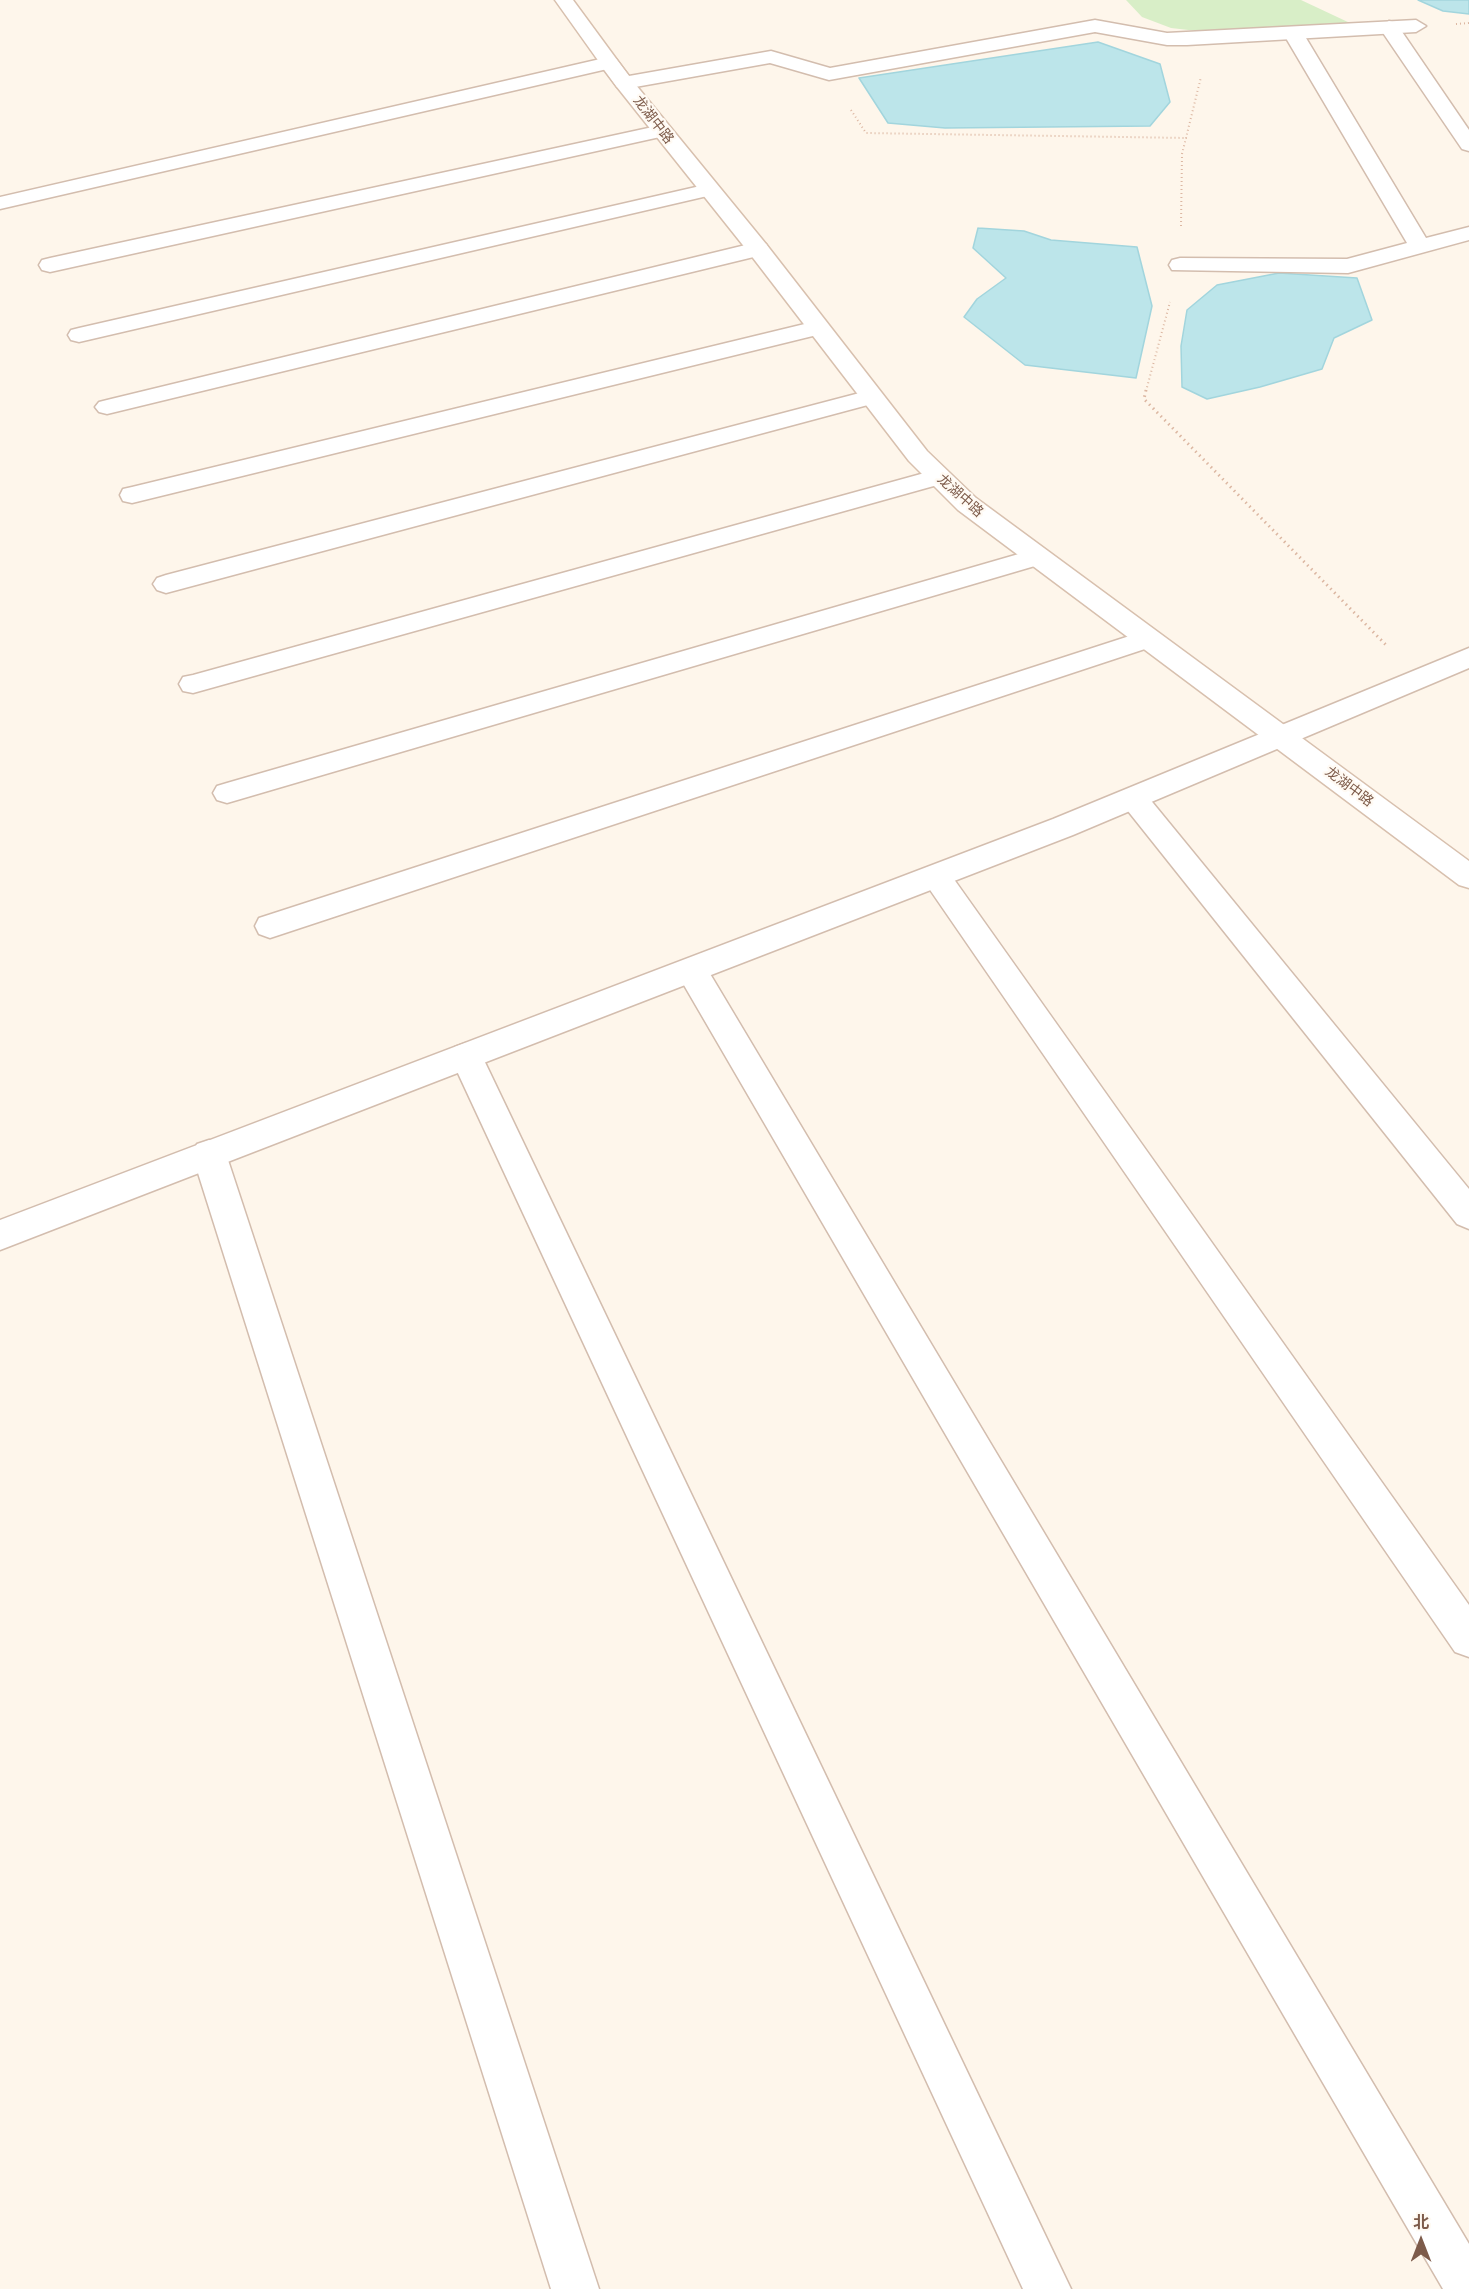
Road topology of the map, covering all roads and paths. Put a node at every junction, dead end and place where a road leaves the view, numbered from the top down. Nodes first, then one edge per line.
1 (564, 0) edge
2 (1416, 26) dead end
3 (1389, 27) junction
4 (1293, 33) junction
5 (1187, 39) junction
6 (609, 63) junction
7 (829, 74) junction
8 (624, 83) junction
9 (662, 131) junction
10 (1187, 138) junction
11 (1469, 145) edge
12 (709, 190) junction
13 (0, 203) edge
14 (1469, 233) edge
15 (1420, 246) junction
16 (758, 249) junction
17 (50, 265) dead end
18 (1180, 265) junction
19 (817, 328) junction
20 (79, 335) dead end
21 (872, 397) junction
22 (107, 406) dead end
23 (939, 477) junction
24 (132, 495) dead end
25 (1036, 558) junction
26 (166, 584) dead end
27 (1148, 639) junction
28 (1469, 657) edge
29 (1418, 677) junction
30 (193, 684) dead end
31 (1282, 736) junction
32 (227, 793) dead end
33 (1134, 799) junction
34 (936, 876) junction
35 (1469, 877) edge
36 (270, 926) dead end
37 (692, 971) junction
38 (466, 1056) junction
39 (209, 1154) junction
40 (1469, 1214) edge
41 (0, 1235) edge
42 (1469, 1638) edge
43 (574, 2289) edge
44 (1047, 2289) edge
45 (1468, 2289) edge

1 - 6 street
2 - 3 street
3 - 4 street
3 - 11 street
4 - 5 street
4 - 15 street
5 - 7 street
5 - 10 path
6 - 8 street, 龙湖中路
6 - 13 street
7 - 8 street
7 - 10 path
8 - 9 street, 龙湖中路
9 - 12 street, 龙湖中路
9 - 17 street
10 - 18 path
12 - 16 street, 龙湖中路
12 - 20 street
14 - 15 street
15 - 18 street
16 - 19 street, 龙湖中路
16 - 22 street
18 - 29 path
19 - 21 street, 龙湖中路
19 - 24 street
21 - 23 street, 龙湖中路
21 - 26 street
23 - 25 street, 龙湖中路
23 - 30 street
25 - 27 street, 龙湖中路
25 - 32 street
27 - 31 street, 龙湖中路
27 - 36 street
28 - 29 street
29 - 31 street
31 - 33 street
31 - 35 street, 龙湖中路
33 - 34 street
33 - 40 street
34 - 37 street
34 - 42 street
37 - 38 street
37 - 45 street
38 - 39 street
38 - 44 street
39 - 41 street
39 - 43 street

